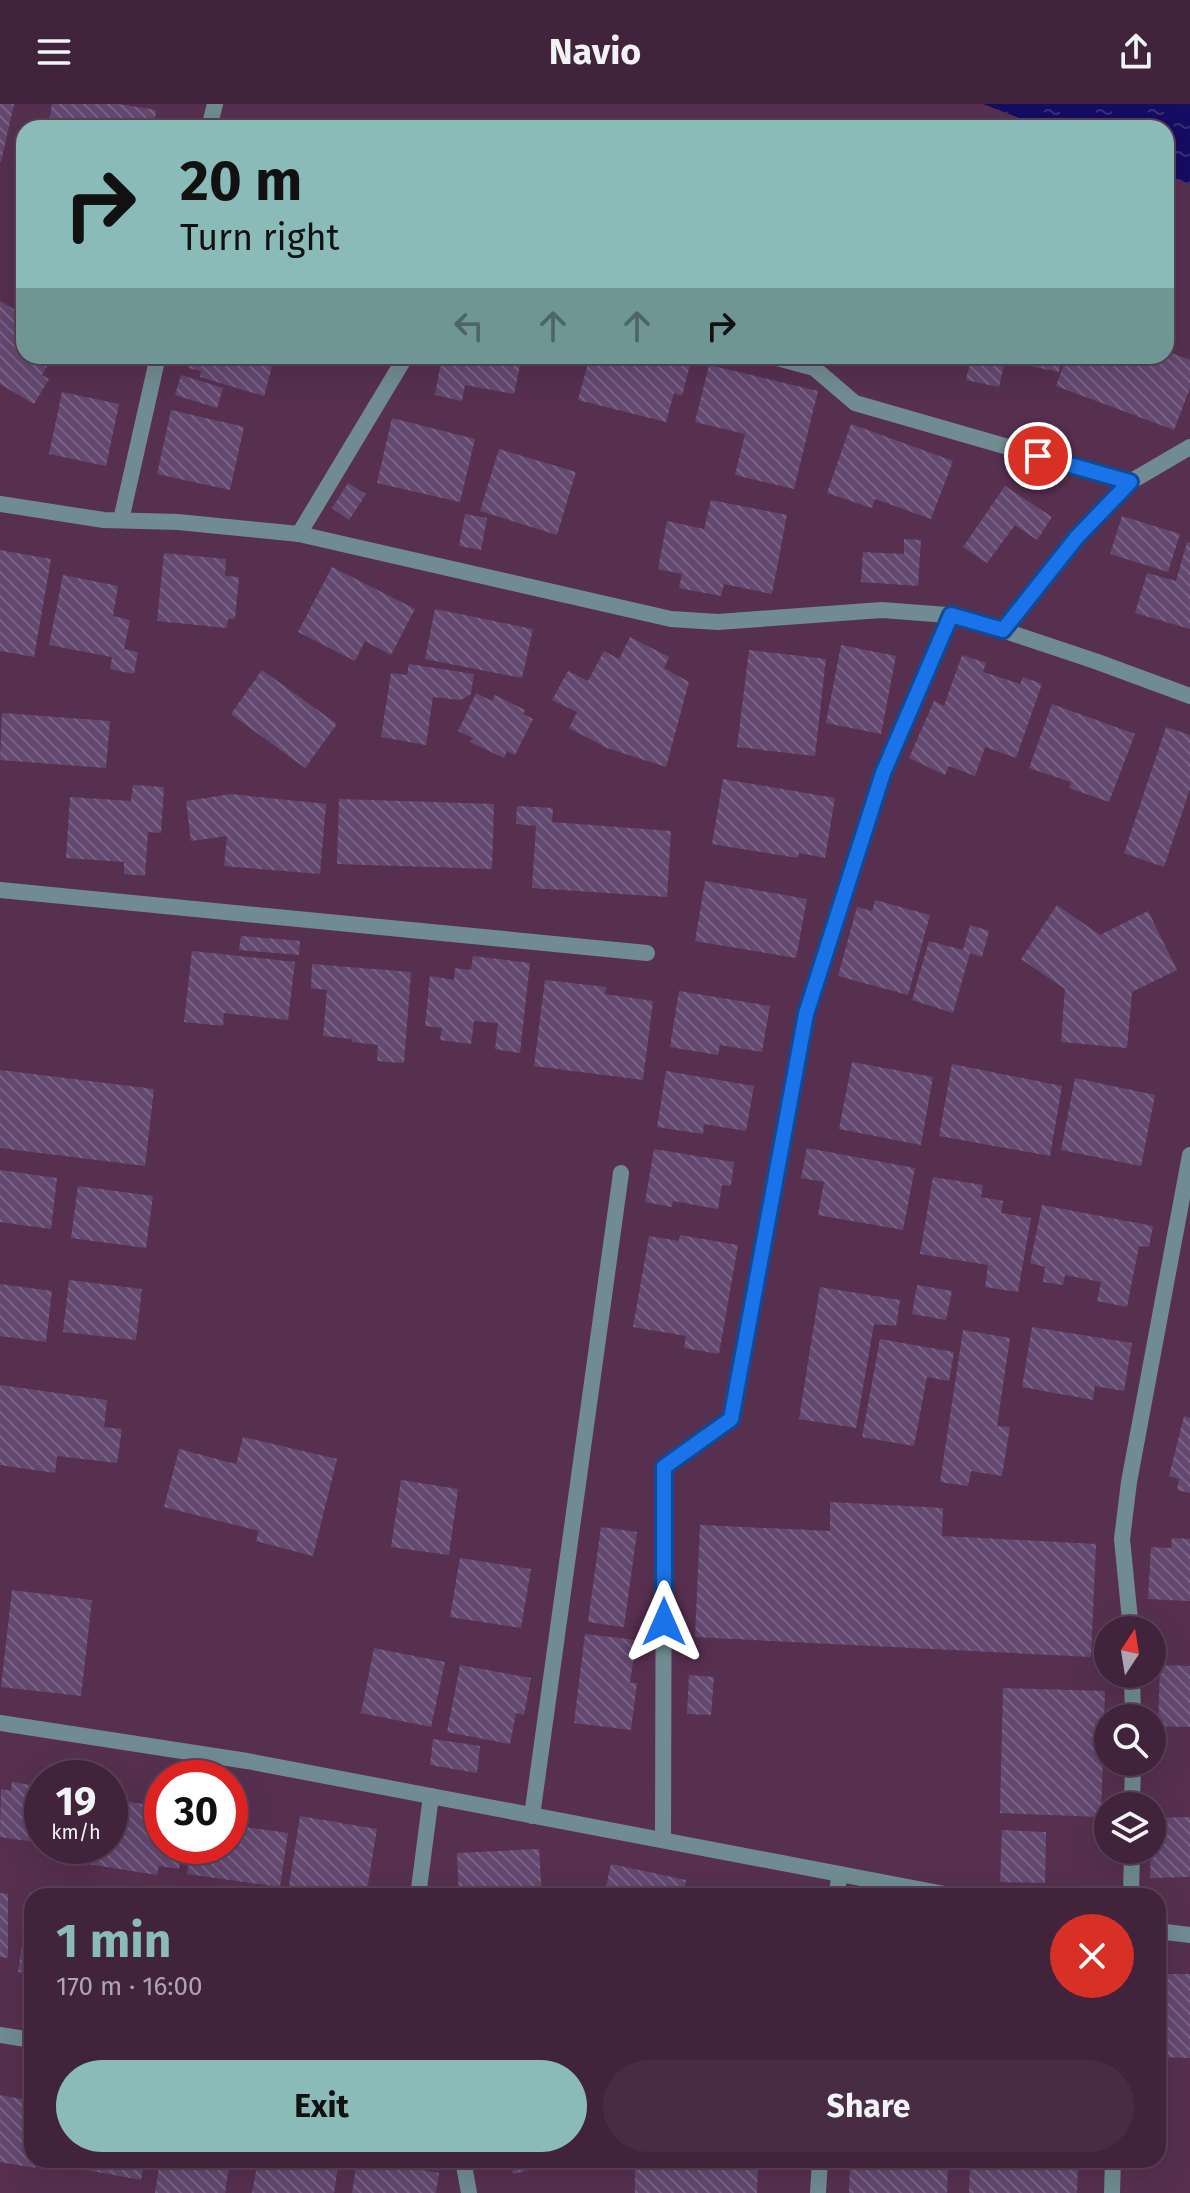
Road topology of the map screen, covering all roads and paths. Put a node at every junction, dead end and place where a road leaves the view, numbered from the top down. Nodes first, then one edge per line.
1 (156, 364) edge
2 (401, 364) edge
3 (799, 364) edge
4 (1190, 447) edge
5 (1130, 482) junction
6 (0, 504) edge
7 (121, 520) junction
8 (299, 534) junction
9 (951, 615) junction
10 (1003, 630) junction
11 (1190, 696) edge
12 (0, 890) edge
13 (647, 953) dead end
14 (1190, 1155) edge
15 (621, 1173) dead end
16 (1130, 1616) edge
17 (0, 1723) edge
18 (431, 1796) junction
19 (532, 1816) junction
20 (663, 1840) junction
21 (1132, 1864) edge
22 (840, 1874) junction
23 (419, 1888) edge
24 (837, 1888) edge
25 (913, 1888) edge
26 (1131, 1888) edge
27 (1166, 1932) edge
28 (1190, 1935) edge
29 (0, 2035) edge
30 (24, 2039) edge
31 (464, 2168) edge
32 (820, 2168) edge
33 (1113, 2168) edge
34 (469, 2193) edge
35 (818, 2193) edge
36 (1112, 2193) edge

1 - 7 street
2 - 8 street
3 - 5 street
4 - 5 street
5 - 10 street
6 - 7 street
7 - 8 street
8 - 9 street
9 - 10 street
9 - 20 street
10 - 11 street
12 - 13 street
14 - 16 street
15 - 19 street
17 - 18 street
18 - 19 street
18 - 23 street
19 - 20 street
20 - 22 street
21 - 26 street
22 - 24 street
22 - 25 street
27 - 28 street
29 - 30 street
31 - 34 street
32 - 35 street
33 - 36 street

